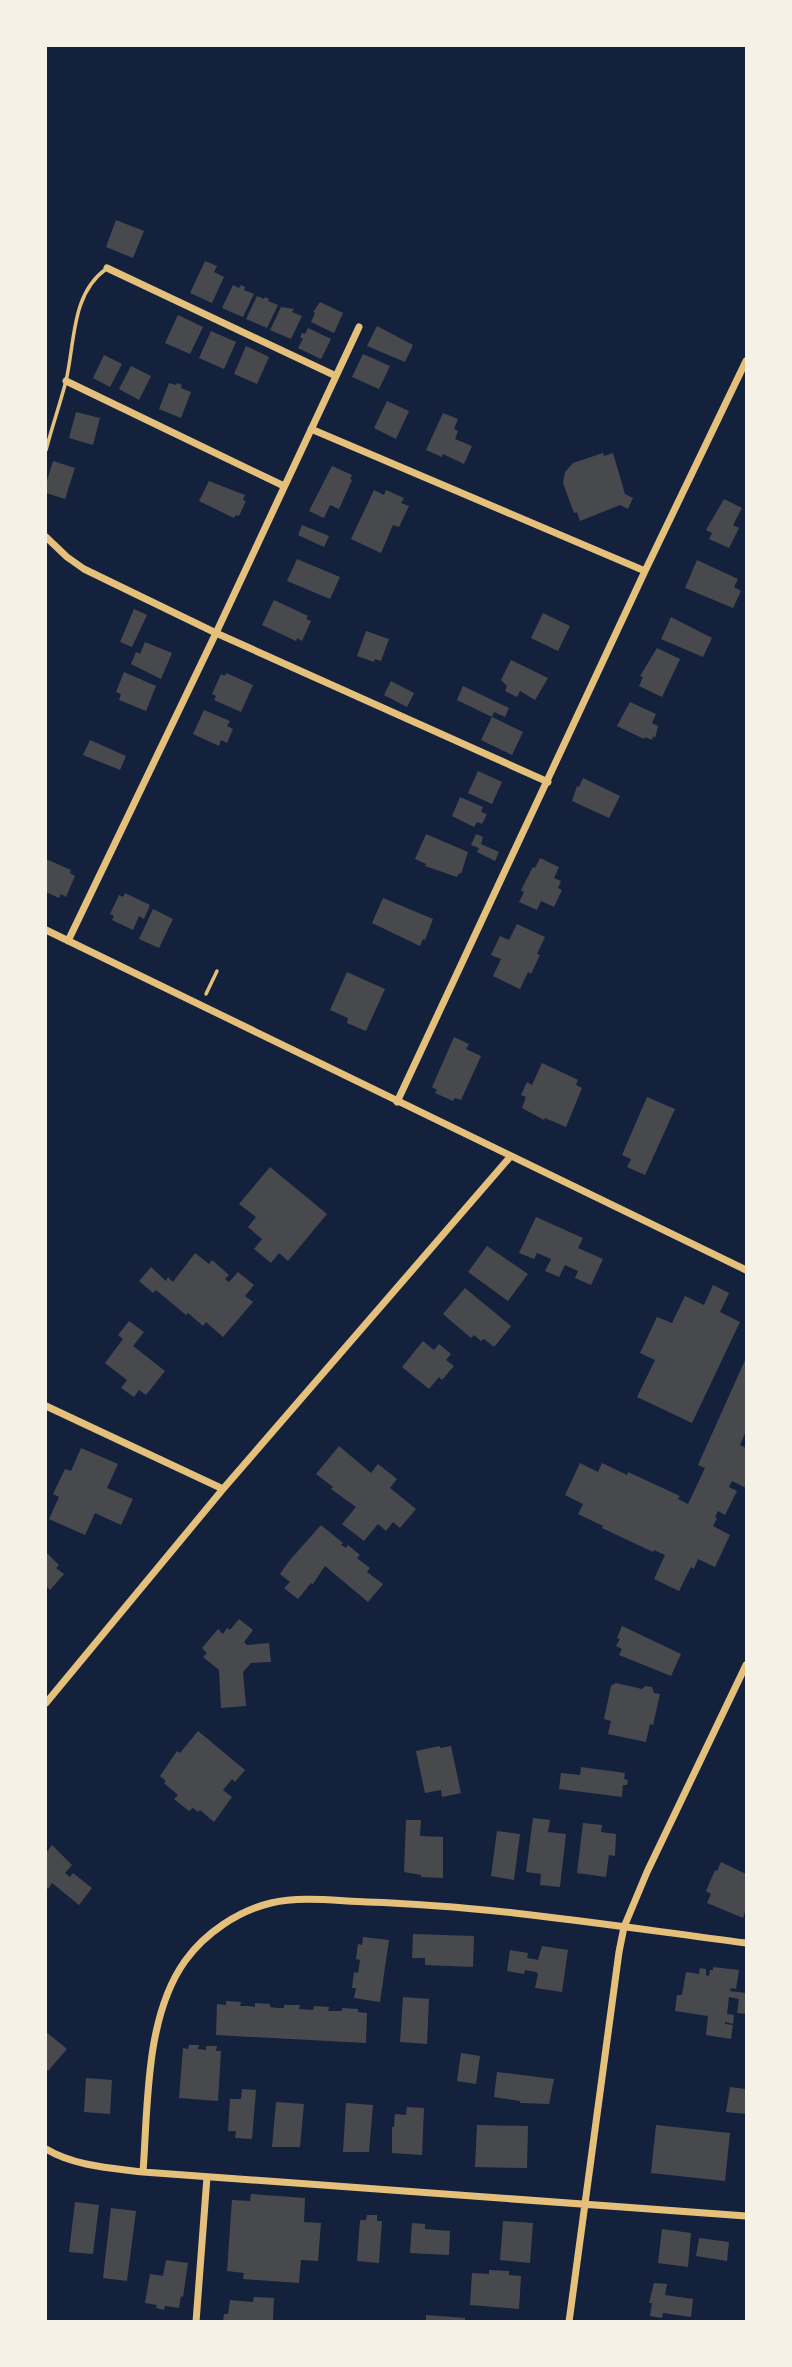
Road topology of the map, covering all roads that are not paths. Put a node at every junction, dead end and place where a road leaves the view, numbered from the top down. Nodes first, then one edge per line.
1 (107, 268) joint
2 (359, 327) dead end
3 (747, 361) edge
4 (336, 376) junction
5 (66, 381) junction
6 (311, 429) junction
7 (46, 450) edge
8 (284, 486) junction
9 (46, 537) edge
10 (645, 571) junction
11 (216, 633) junction
12 (548, 782) junction
13 (46, 930) edge
14 (68, 941) junction
15 (397, 1102) junction
16 (510, 1157) junction
17 (747, 1270) edge
18 (46, 1406) edge
19 (223, 1489) junction
20 (747, 1665) edge
21 (46, 1703) edge
22 (624, 1927) junction
23 (747, 1943) edge
24 (46, 2149) edge
25 (143, 2172) junction
26 (208, 2177) junction
27 (585, 2205) junction
28 (747, 2216) edge
29 (196, 2322) edge
30 (569, 2322) edge

1 - 4 street
1 - 5 lane
2 - 4 street
3 - 10 street
4 - 6 street
5 - 7 lane
5 - 8 street
6 - 8 street
6 - 10 street
8 - 11 street
9 - 11 street
10 - 12 street
11 - 12 street
11 - 14 street
12 - 15 street
13 - 14 street
14 - 15 street
15 - 16 street
16 - 17 street
16 - 19 street
18 - 19 street
19 - 21 street
20 - 22 street
22 - 23 street
22 - 25 street
22 - 27 street
24 - 25 street
25 - 26 street
26 - 27 street
26 - 29 street
27 - 28 street
27 - 30 street

